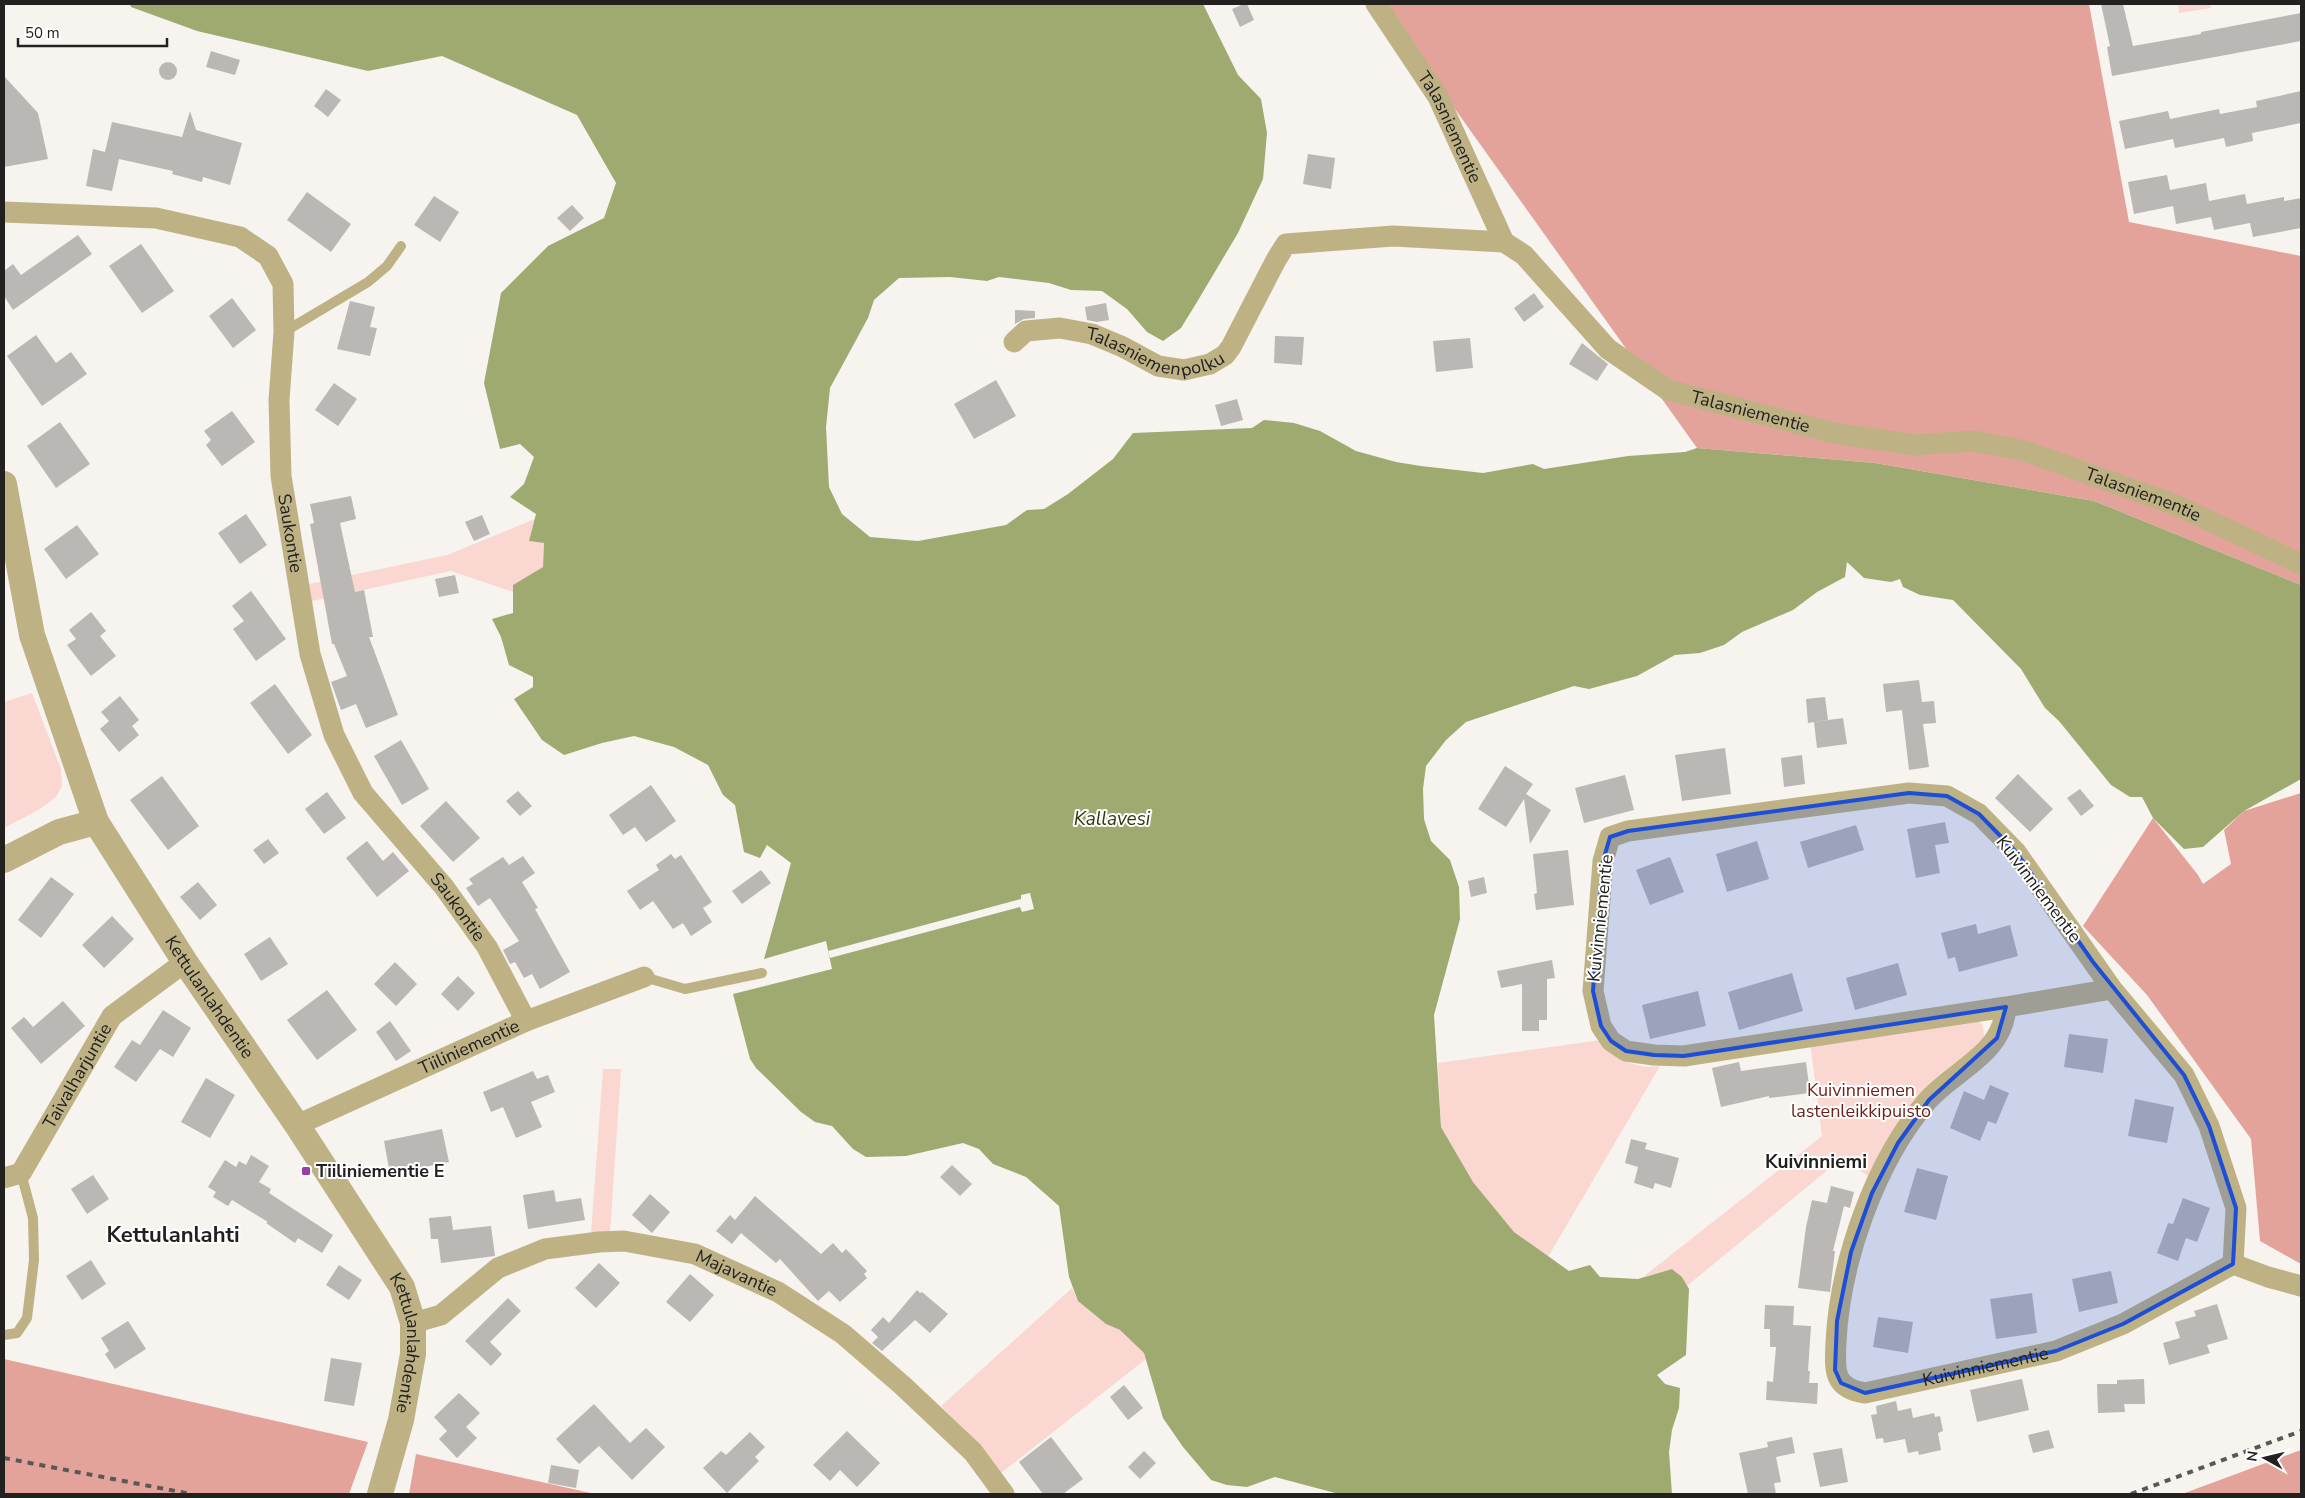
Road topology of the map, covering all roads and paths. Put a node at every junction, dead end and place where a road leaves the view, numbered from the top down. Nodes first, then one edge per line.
1 (1376, 4) edge
2 (4, 212) edge
3 (1504, 242) junction
4 (401, 246) dead end
5 (284, 332) junction
6 (1014, 342) dead end
7 (4, 484) edge
8 (2301, 564) edge
9 (96, 822) junction
10 (4, 860) edge
11 (185, 962) junction
12 (762, 973) dead end
13 (644, 977) joint
14 (2112, 989) junction
15 (2006, 1007) junction
16 (526, 1021) junction
17 (297, 1125) junction
18 (13, 1176) edge
19 (2233, 1264) junction
20 (2301, 1286) edge
21 (414, 1323) junction
22 (4, 1336) edge
23 (380, 1494) edge
24 (1004, 1494) edge

1 - 3 street, Talasniementie
2 - 5 street, Saukontie
3 - 6 street, Talasniemenpolku
3 - 8 street, Talasniementie
4 - 5 lane
5 - 16 street, Saukontie
7 - 9 street, Kettulanlahdentie
9 - 10 street
9 - 11 street, Kettulanlahdentie
11 - 17 street, Kettulanlahdentie
11 - 18 street, Taivalharjuntie
12 - 13 lane
13 - 16 street, Tiiliniementie
14 - 15 street, Kuivinniementie
14 - 15 street, Kuivinniementie
14 - 19 street, Kuivinniementie
15 - 19 street, Kuivinniementie
16 - 17 street, Tiiliniementie
17 - 21 street, Kettulanlahdentie
18 - 22 lane
19 - 20 street
21 - 23 street, Kettulanlahdentie
21 - 24 street, Majavantie

